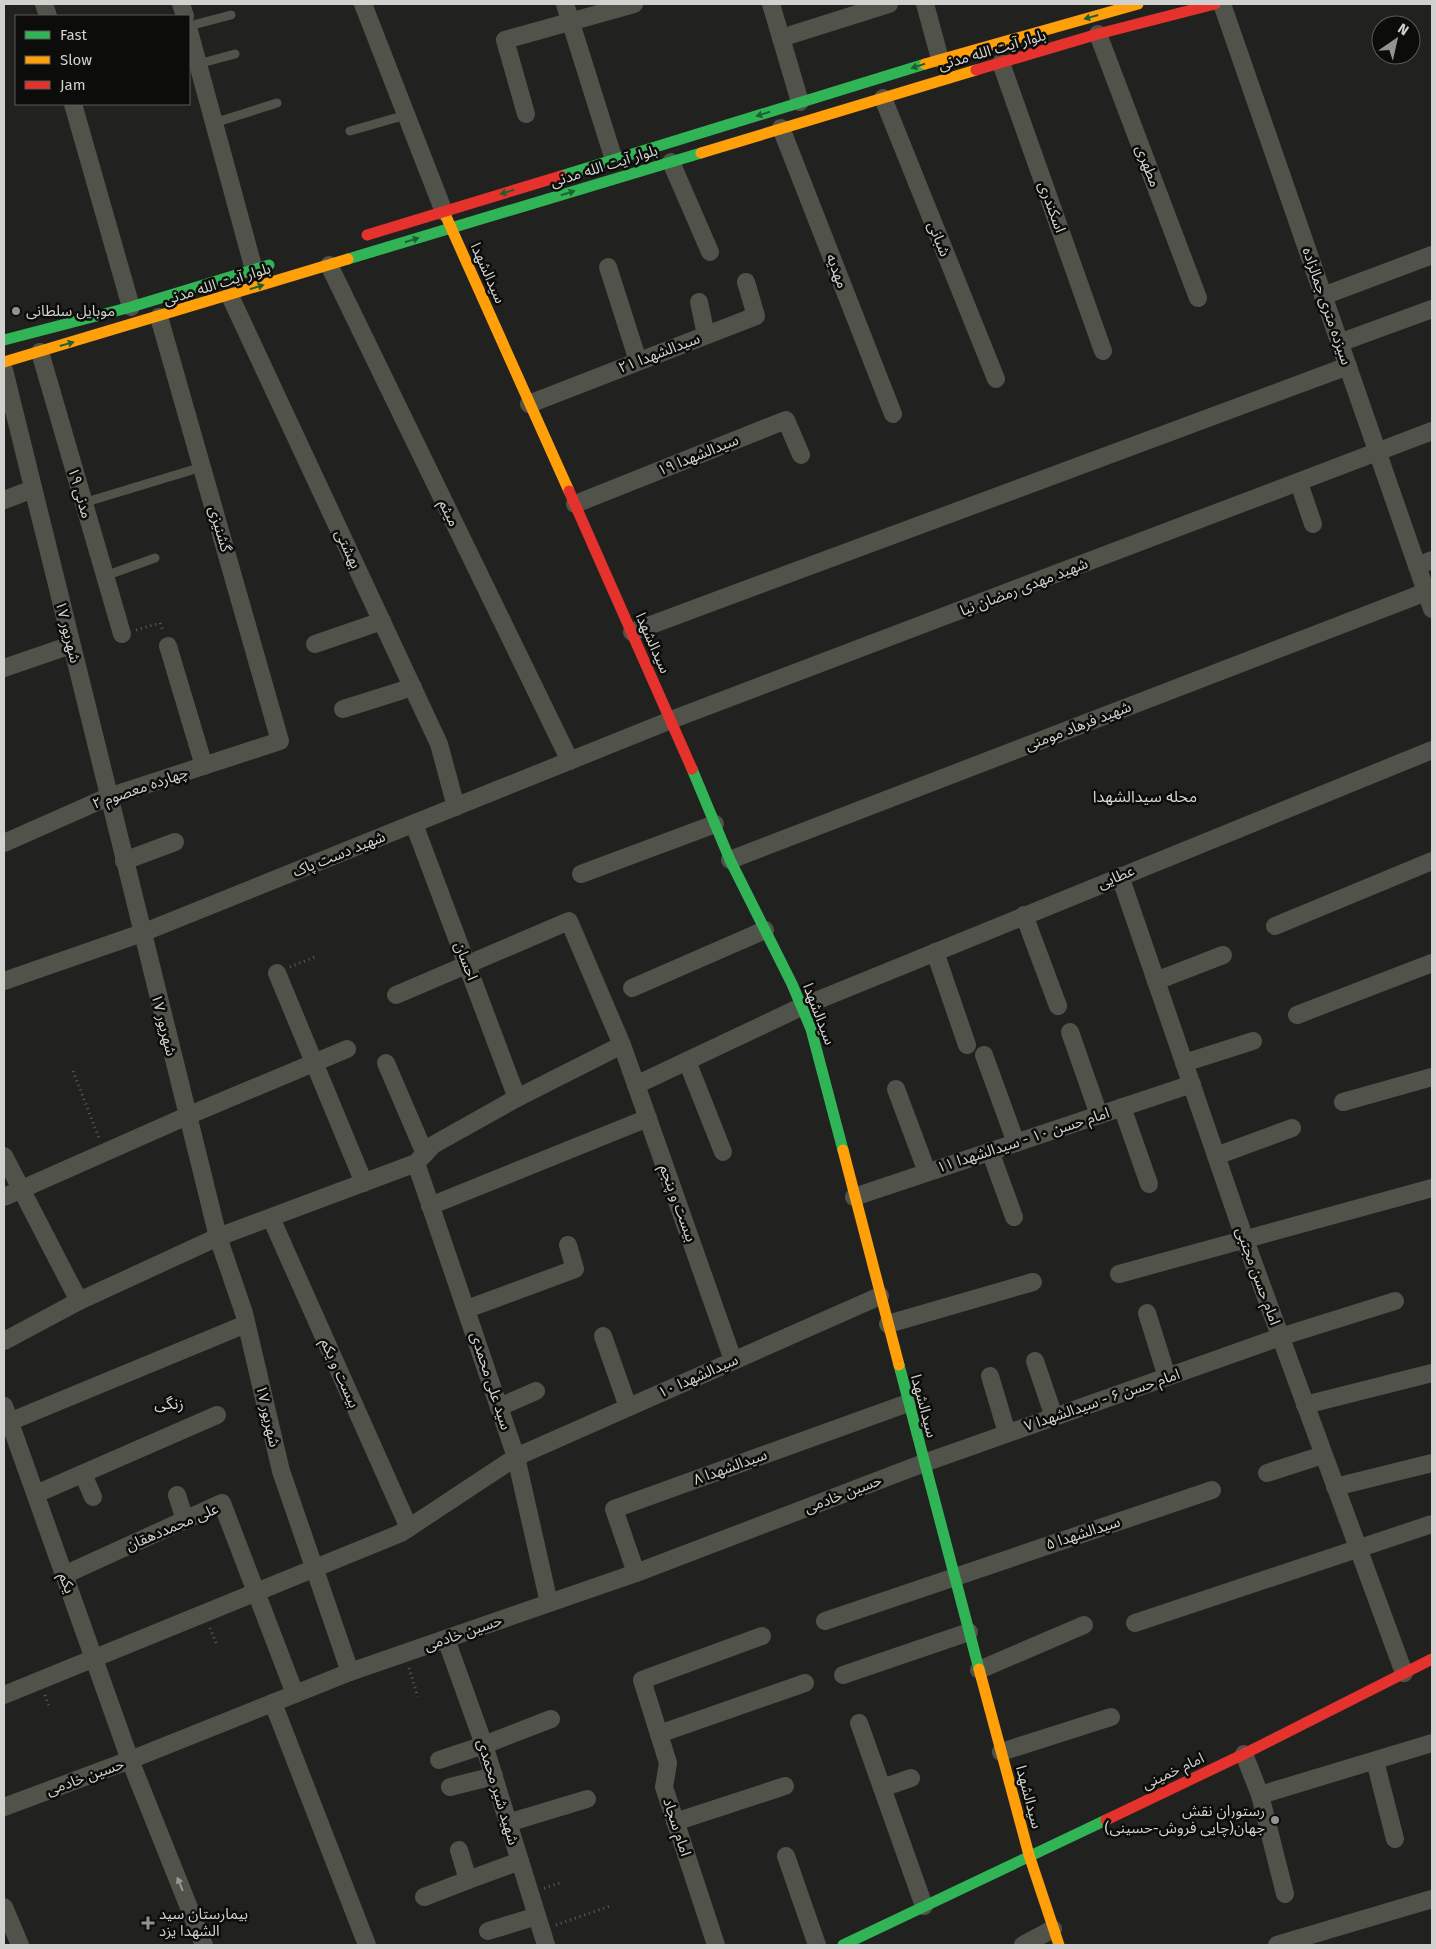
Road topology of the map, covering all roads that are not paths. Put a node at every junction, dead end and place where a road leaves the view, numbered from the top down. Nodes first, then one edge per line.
1 (362, 4) edge
2 (565, 4) edge
3 (634, 4) edge
4 (771, 4) edge
5 (889, 4) edge
6 (925, 4) edge
7 (1138, 4) edge
8 (1215, 4) edge
9 (1222, 4) edge
10 (231, 15) dead end
11 (571, 22) junction
12 (190, 26) edge
13 (1098, 34) junction
14 (190, 35) edge
15 (781, 38) junction
16 (235, 54) dead end
17 (940, 59) junction
18 (1001, 63) junction
19 (198, 64) junction
20 (883, 98) junction
21 (800, 102) junction
22 (277, 103) dead end
23 (73, 105) edge
24 (526, 114) dead end
25 (406, 115) junction
26 (214, 123) junction
27 (781, 128) junction
28 (350, 131) dead end
29 (614, 160) junction
30 (671, 162) junction
31 (444, 212) junction
32 (452, 228) junction
33 (358, 238) dead end
34 (710, 252) dead end
35 (1432, 255) edge
36 (282, 261) dead end
37 (329, 265) junction
38 (608, 268) dead end
39 (254, 270) junction
40 (746, 282) dead end
41 (230, 296) junction
42 (1324, 296) junction
43 (1198, 298) dead end
44 (698, 302) dead end
45 (131, 308) junction
46 (1432, 309) edge
47 (159, 317) junction
48 (706, 335) junction
49 (4, 337) edge
50 (1339, 342) junction
51 (1103, 351) dead end
52 (40, 352) junction
53 (638, 360) junction
54 (4, 362) edge
55 (1348, 366) junction
56 (4, 370) edge
57 (996, 379) dead end
58 (529, 404) junction
59 (894, 414) dead end
60 (1432, 431) edge
61 (1378, 453) junction
62 (801, 455) dead end
63 (202, 467) junction
64 (1299, 483) junction
65 (33, 489) junction
66 (4, 500) edge
67 (83, 503) junction
68 (574, 504) junction
69 (1313, 524) dead end
70 (155, 558) dead end
71 (1425, 563) edge
72 (105, 576) junction
73 (1426, 592) junction
74 (1432, 609) edge
75 (382, 621) junction
76 (632, 632) junction
77 (122, 634) road end
78 (315, 644) dead end
79 (71, 645) junction
80 (168, 646) road end
81 (4, 668) edge
82 (413, 687) junction
83 (343, 709) dead end
84 (671, 720) junction
85 (280, 741) joint
86 (1432, 750) edge
87 (570, 761) junction
88 (204, 766) junction
89 (108, 797) junction
90 (456, 807) junction
91 (414, 824) junction
92 (715, 824) junction
93 (175, 842) dead end
94 (4, 843) edge
95 (730, 860) junction
96 (124, 861) junction
97 (1432, 861) edge
98 (581, 874) dead end
99 (1120, 876) junction
100 (1024, 915) junction
101 (1275, 926) dead end
102 (765, 930) junction
103 (142, 933) junction
104 (935, 952) junction
105 (1223, 954) dead end
106 (1432, 963) edge
107 (467, 965) junction
108 (277, 973) road end
109 (4, 981) edge
110 (1156, 981) junction
111 (632, 988) dead end
112 (396, 995) dead end
113 (1058, 1006) dead end
114 (801, 1007) junction
115 (1297, 1015) dead end
116 (1070, 1032) dead end
117 (1253, 1041) dead end
118 (967, 1045) dead end
119 (622, 1046) junction
120 (347, 1049) dead end
121 (984, 1055) dead end
122 (687, 1061) junction
123 (386, 1062) dead end
124 (314, 1063) junction
125 (1184, 1063) junction
126 (1432, 1077) edge
127 (1192, 1084) junction
128 (636, 1085) junction
129 (896, 1089) dead end
130 (517, 1098) junction
131 (1343, 1102) dead end
132 (1122, 1107) junction
133 (1099, 1115) junction
134 (186, 1116) junction
135 (648, 1118) junction
136 (1292, 1128) dead end
137 (1016, 1143) junction
138 (990, 1151) junction
139 (723, 1152) dead end
140 (4, 1156) edge
141 (1216, 1156) junction
142 (420, 1159) junction
143 (927, 1172) junction
144 (364, 1182) junction
145 (1149, 1184) dead end
146 (22, 1188) junction
147 (1432, 1188) edge
148 (4, 1197) edge
149 (854, 1197) junction
150 (430, 1206) junction
151 (271, 1218) junction
152 (1014, 1218) dead end
153 (218, 1237) junction
154 (1245, 1240) junction
155 (568, 1246) dead end
156 (1119, 1274) dead end
157 (1033, 1282) dead end
158 (880, 1296) junction
159 (79, 1301) junction
160 (1394, 1301) dead end
161 (467, 1309) junction
162 (1146, 1314) dead end
163 (246, 1324) junction
164 (888, 1324) junction
165 (603, 1336) dead end
166 (1280, 1337) junction
167 (4, 1341) edge
168 (734, 1360) junction
169 (1035, 1361) dead end
170 (1432, 1373) edge
171 (990, 1376) dead end
172 (1167, 1377) junction
173 (536, 1391) dead end
174 (908, 1403) junction
175 (1305, 1406) junction
176 (499, 1407) junction
177 (628, 1407) junction
178 (7, 1414) edge
179 (217, 1415) dead end
180 (1054, 1417) junction
181 (1007, 1433) junction
182 (1323, 1455) junction
183 (516, 1457) junction
184 (924, 1463) junction
185 (1432, 1463) edge
186 (1267, 1473) dead end
187 (82, 1474) junction
188 (1335, 1487) junction
189 (1212, 1490) dead end
190 (36, 1494) junction
191 (177, 1495) dead end
192 (93, 1497) dead end
193 (185, 1520) junction
194 (1432, 1524) edge
195 (409, 1528) junction
196 (1357, 1549) junction
197 (315, 1568) junction
198 (636, 1573) junction
199 (64, 1574) junction
200 (954, 1576) junction
201 (257, 1592) junction
202 (549, 1603) junction
203 (825, 1622) dead end
204 (1135, 1623) dead end
205 (1084, 1625) dead end
206 (968, 1632) junction
207 (762, 1636) dead end
208 (446, 1639) junction
209 (94, 1659) junction
210 (1432, 1659) edge
211 (979, 1670) junction
212 (350, 1672) junction
213 (1404, 1673) junction
214 (843, 1675) dead end
215 (805, 1683) dead end
216 (4, 1694) edge
217 (295, 1694) junction
218 (273, 1703) junction
219 (1111, 1717) dead end
220 (552, 1719) dead end
221 (859, 1723) dead end
222 (659, 1734) junction
223 (1432, 1743) edge
224 (484, 1745) junction
225 (1001, 1752) junction
226 (1244, 1754) junction
227 (130, 1760) junction
228 (439, 1760) dead end
229 (1375, 1761) junction
230 (494, 1776) junction
231 (911, 1778) dead end
232 (785, 1786) dead end
233 (450, 1787) dead end
234 (882, 1788) junction
235 (1260, 1796) junction
236 (586, 1799) dead end
237 (4, 1807) edge
238 (675, 1822) junction
239 (508, 1824) junction
240 (1395, 1839) dead end
241 (459, 1850) dead end
242 (1029, 1855) junction
243 (786, 1856) dead end
244 (520, 1861) junction
245 (468, 1880) junction
246 (1285, 1894) dead end
247 (424, 1897) dead end
248 (1432, 1899) edge
249 (924, 1906) junction
250 (4, 1907) edge
251 (488, 1931) dead end
252 (542, 1931) edge
253 (1056, 1937) edge
254 (20, 1945) edge
255 (204, 1945) edge
256 (367, 1945) edge
257 (716, 1945) edge
258 (817, 1945) edge
259 (844, 1945) edge
260 (1023, 1945) edge
261 (1277, 1945) edge

1 - 25 street
2 - 11 street
3 - 11 street
4 - 15 street
5 - 15 street
6 - 17 street
7 -> 17 main road, بلوار آیت الله مدنی
8 - 13 main road, بلوار آیت الله مدنی
9 - 42 street, سیزده متری جمالزاده
10 - 12 lane
11 - 24 street
11 - 29 street
13 - 18 main road, بلوار آیت الله مدنی
13 - 43 street, مطهری
14 - 19 street
15 - 21 street
16 - 19 lane
17 -> 21 main road, بلوار آیت الله مدنی
18 - 20 main road, بلوار آیت الله مدنی
18 - 51 street, اسکندری
19 - 26 street
20 - 27 main road, بلوار آیت الله مدنی
20 - 57 street, شبانی
21 -> 29 main road, بلوار آیت الله مدنی
22 - 26 lane
23 - 45 street
25 - 28 lane
25 - 31 street
26 - 39 street
27 - 30 main road, بلوار آیت الله مدنی
27 - 59 street, مهدیه
29 -> 31 main road, بلوار آیت الله مدنی
32 -> 30 main road, بلوار آیت الله مدنی
30 - 34 street
31 - 32 main road, سیدالشهدا
31 - 33 main road, بلوار آیت الله مدنی
37 -> 32 main road, بلوار آیت الله مدنی
32 - 58 main road, سیدالشهدا
35 - 42 street
36 - 39 main road, بلوار آیت الله مدنی
41 -> 37 main road, بلوار آیت الله مدنی
37 - 87 street, میثم
38 - 53 street
39 - 45 main road, بلوار آیت الله مدنی
40 - 48 street, سیدالشهدا ۲۱
41 - 47 main road, بلوار آیت الله مدنی
41 - 75 street, بهشتی
42 - 50 street, سیزده متری جمالزاده
44 - 48 street
45 - 49 main road, بلوار آیت الله مدنی
46 - 50 street
52 -> 47 main road, بلوار آیت الله مدنی
47 - 63 street, گشنیزی
48 - 53 street, سیدالشهدا ۲۱
50 - 55 street, سیزده متری جمالزاده
52 - 54 main road, بلوار آیت الله مدنی
52 - 67 street, مدنی ۱۹
53 - 58 street, سیدالشهدا ۲۱
55 - 61 street, سیزده متری جمالزاده
55 - 76 street
56 - 65 street, ۱۷ شهریور
58 - 68 main road, سیدالشهدا
60 - 61 street, شهید مهدی رمضان نیا
61 - 64 street, شهید مهدی رمضان نیا
61 - 71 street, سیزده متری جمالزاده
62 - 68 street, سیدالشهدا ۱۹
63 - 67 lane
63 - 85 street, گشنیزی
64 - 69 street
64 - 84 street, شهید مهدی رمضان نیا
65 - 66 street
65 - 79 street, ۱۷ شهریور
67 - 72 street, مدنی ۱۹
68 - 76 main road, سیدالشهدا
70 - 72 lane
71 - 73 street, سیزده متری جمالزاده
72 - 77 street, مدنی ۱۹
73 - 74 street, سیزده متری جمالزاده
73 - 95 street, شهید فرهاد مومنی
75 - 78 street
75 - 82 street, بهشتی
76 - 84 main road, سیدالشهدا
79 - 81 street
79 - 89 street, ۱۷ شهریور
80 - 88 street
82 - 83 street
82 - 90 street, بهشتی
84 - 87 street, شهید دست پاک
84 - 92 main road, سیدالشهدا
85 - 88 street, چهارده معصوم ۲
86 - 99 street, عطایی
87 - 90 street, شهید دست پاک
88 - 89 street, چهارده معصوم ۲
89 - 94 street, چهارده معصوم ۲
89 - 96 street, ۱۷ شهریور
90 - 91 street, شهید دست پاک
91 - 103 street, شهید دست پاک
91 - 107 street, احسان
92 - 95 main road, سیدالشهدا
92 - 98 street
93 - 96 street
95 - 102 main road, سیدالشهدا
96 - 103 street, ۱۷ شهریور
97 - 101 street
99 - 100 street, عطایی
99 - 110 street, امام حسن مجتبی
100 - 104 street, عطایی
100 - 113 street
102 - 111 street
102 - 114 main road, سیدالشهدا
103 - 109 street, شهید دست پاک
103 - 134 street, ۱۷ شهریور
104 - 114 street, عطایی
104 - 118 street
105 - 110 street
106 - 115 street
107 - 112 street
107 - 119 street, بیست و پنجم
107 - 130 street, احسان
108 - 124 street
110 - 125 street, امام حسن مجتبی
114 - 122 street, عطایی
114 - 149 main road, سیدالشهدا
116 - 133 street
117 - 125 street
119 - 128 street, بیست و پنجم
119 - 130 street
120 - 124 street
121 - 137 street
122 - 128 street, عطایی
122 - 139 street
123 - 142 street, سید علی محمدی
124 - 134 street
124 - 144 street
125 - 127 street, امام حسن مجتبی
126 - 131 street
127 - 132 street, امام حسن ۱۰ - سیدالشهدا ۱۱
127 - 141 street, امام حسن مجتبی
128 - 135 street, بیست و پنجم
129 - 143 street
130 - 142 street
132 - 133 street, امام حسن ۱۰ - سیدالشهدا ۱۱
132 - 145 street
133 - 137 street, امام حسن ۱۰ - سیدالشهدا ۱۱
134 - 146 street
134 - 153 street, ۱۷ شهریور
135 - 150 street
135 - 168 street, بیست و پنجم
136 - 141 street
137 - 138 street, امام حسن ۱۰ - سیدالشهدا ۱۱
138 - 143 street, امام حسن ۱۰ - سیدالشهدا ۱۱
138 - 152 street
140 - 146 street
141 - 154 street, امام حسن مجتبی
142 - 144 street
142 - 150 street, سید علی محمدی
143 - 149 street, امام حسن ۱۰ - سیدالشهدا ۱۱
144 - 151 street
146 - 148 street
146 - 159 street
147 - 154 street
149 - 158 main road, سیدالشهدا
150 - 161 street, سید علی محمدی
151 - 153 street
151 - 195 street, بیست و یکم
153 - 159 street
153 - 163 street, ۱۷ شهریور
154 - 156 street
154 - 166 street, امام حسن مجتبی
155 - 161 street
157 - 164 street
158 - 164 main road, سیدالشهدا
158 - 168 street, سیدالشهدا ۱۰
159 - 167 street
160 - 166 street, امام حسن ۶ - سیدالشهدا ۷
161 - 176 street, سید علی محمدی
162 - 172 street
163 - 178 street
163 - 197 street, ۱۷ شهریور
164 - 174 main road, سیدالشهدا
165 - 177 street
166 - 172 street, امام حسن ۶ - سیدالشهدا ۷
166 - 175 street, امام حسن مجتبی
168 - 177 street, سیدالشهدا ۱۰
169 - 180 street
170 - 175 street
171 - 181 street
172 - 180 street, امام حسن ۶ - سیدالشهدا ۷
173 - 176 street
174 - 184 main road, سیدالشهدا
174 - 198 street, سیدالشهدا ۸
175 - 182 street, امام حسن مجتبی
176 - 183 street, سید علی محمدی
177 - 183 street, سیدالشهدا ۱۰
178 - 190 street, یکم
179 - 187 street
180 - 181 street, امام حسن ۶ - سیدالشهدا ۷
181 - 184 street, امام حسن ۶ - سیدالشهدا ۷
182 - 186 street
182 - 188 street, امام حسن مجتبی
183 - 195 street, سیدالشهدا ۱۰
183 - 202 street, سید علی محمدی
184 - 198 street, حسین خادمی
184 - 200 main road, سیدالشهدا
185 - 188 street
187 - 190 street
187 - 192 street
188 - 196 street, امام حسن مجتبی
189 - 200 street, سیدالشهدا ۵
190 - 199 street, یکم
191 - 193 street
193 - 199 street, علی محمددهقان
193 - 201 street, علی محمددهقان
194 - 196 street
195 - 197 street, سیدالشهدا ۱۰
196 - 204 street
196 - 213 street, امام حسن مجتبی
197 - 201 street, سیدالشهدا ۱۰
197 - 212 street, ۱۷ شهریور
198 - 202 street, حسین خادمی
199 - 209 street, یکم
200 - 203 street, سیدالشهدا ۵
200 - 206 main road, سیدالشهدا
201 - 209 street, سیدالشهدا ۱۰
201 - 217 street
202 - 208 street, حسین خادمی
205 - 211 street
206 - 211 main road, سیدالشهدا
206 - 214 street
207 - 222 street, امام سجاد
208 - 212 street, حسین خادمی
208 - 224 street, شهید شیر محمدی
209 - 216 street, سیدالشهدا ۱۰
209 - 227 street, یکم
210 - 213 main road, امام خمینی
211 - 225 main road, سیدالشهدا
212 - 217 street, حسین خادمی
213 - 226 main road, امام خمینی
215 - 222 street
217 - 218 street, حسین خادمی
218 - 227 street, حسین خادمی
218 - 256 street
219 - 225 street
220 - 224 street
221 - 234 street
222 - 238 street, امام سجاد
223 - 229 street
224 - 228 street
224 - 230 street, شهید شیر محمدی
225 - 242 main road, سیدالشهدا
226 - 235 street
226 - 242 main road, امام خمینی
227 - 237 street, حسین خادمی
255 -> 227 street, یکم
229 - 235 street
229 - 240 street
230 - 233 street
230 - 239 street, شهید شیر محمدی
231 - 234 street
232 - 238 street
234 - 249 street
235 - 246 street
236 - 239 street
238 - 257 street, امام سجاد
239 - 244 street, شهید شیر محمدی
241 - 245 street
242 - 249 main road, امام خمینی
242 - 253 main road, سیدالشهدا
243 - 258 street
244 - 245 street
244 - 252 street, شهید شیر محمدی
245 - 247 street
248 - 261 street
249 - 259 main road, امام خمینی
250 - 254 street
251 - 252 street
253 - 260 street

